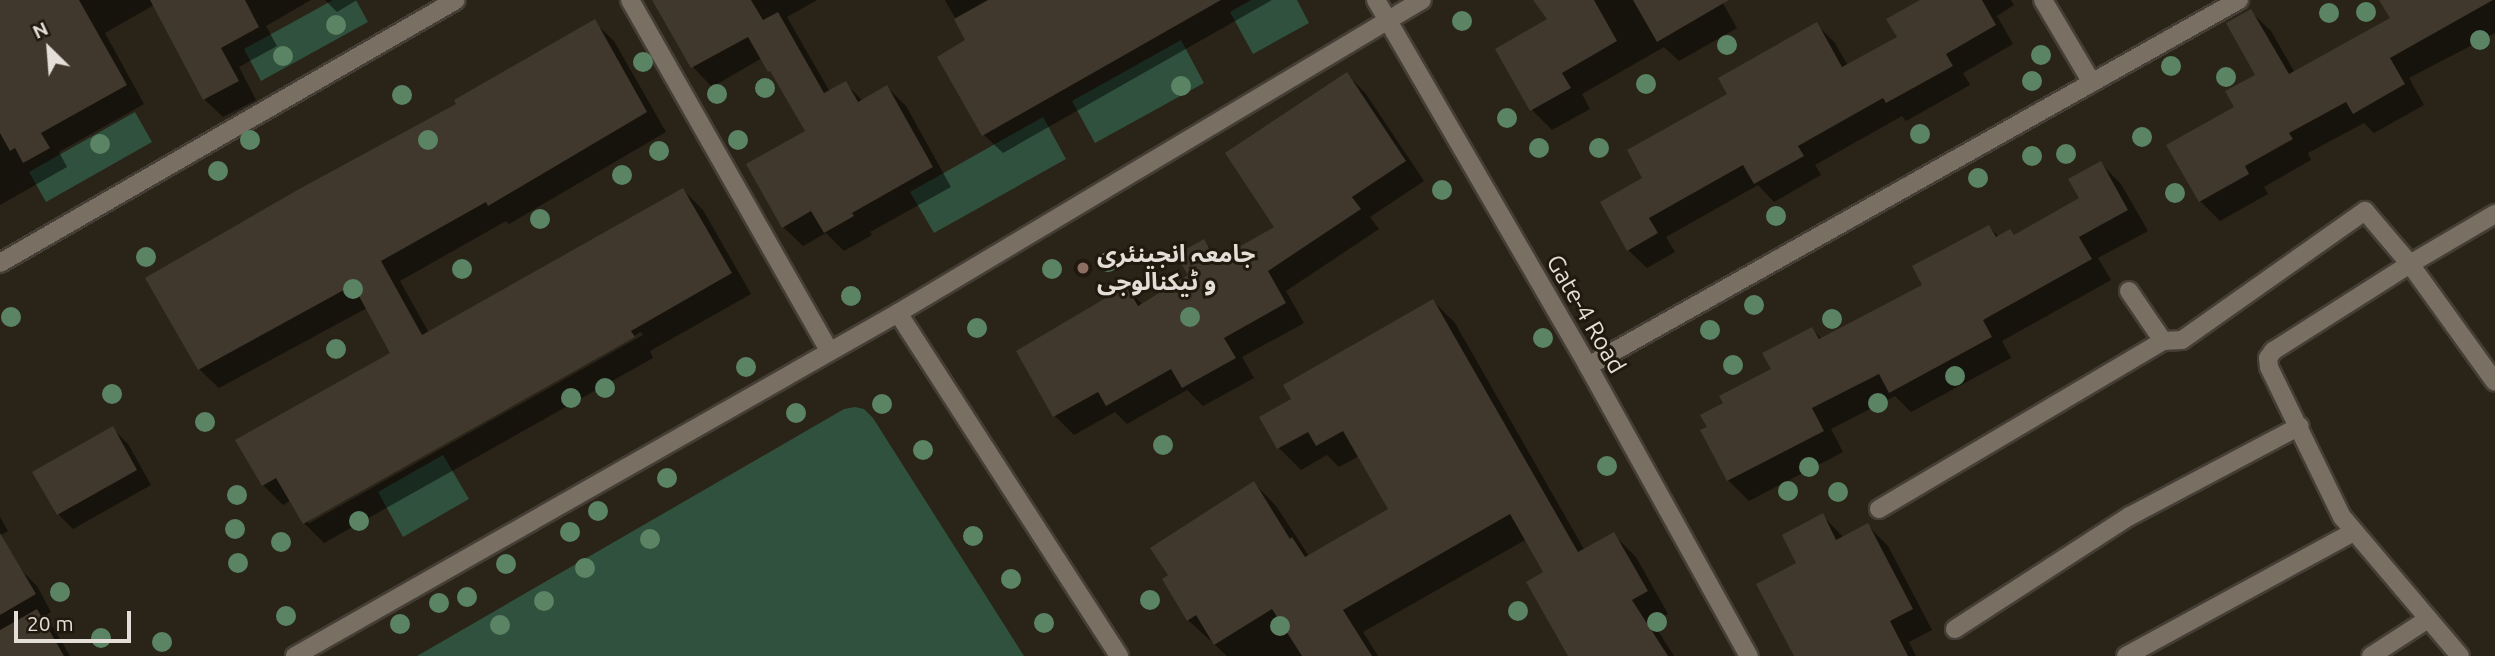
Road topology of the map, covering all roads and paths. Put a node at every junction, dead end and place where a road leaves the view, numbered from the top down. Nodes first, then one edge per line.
1 (456, 0) edge
2 (630, 0) edge
3 (1376, 0) edge
4 (1422, 0) edge
5 (2043, 0) edge
6 (2239, 0) edge
7 (1387, 19) junction
8 (2092, 83) junction
9 (2495, 214) edge
10 (0, 263) edge
11 (2410, 264) junction
12 (2129, 291) dead end
13 (898, 313) junction
14 (2162, 341) junction
15 (830, 351) junction
16 (1588, 366) junction
17 (2495, 382) edge
18 (2300, 426) junction
19 (1879, 509) dead end
20 (2353, 532) junction
21 (2428, 619) junction
22 (1955, 629) dead end
23 (295, 656) edge
24 (1119, 656) edge
25 (1749, 656) edge
26 (2126, 656) edge
27 (2371, 656) edge
28 (2460, 656) edge

1 - 10 street
2 - 15 street
3 - 7 street, Gate-4 Road
4 - 7 street
5 - 8 street
6 - 8 street
7 - 13 street
7 - 16 street, Gate-4 Road
8 - 16 street
9 - 11 street
11 - 14 street
11 - 17 street
11 - 18 street
12 - 14 street
13 - 15 street
13 - 24 street
14 - 19 street
15 - 23 street
16 - 25 street, Gate-4 Road
18 - 20 street
18 - 22 street
20 - 21 street
20 - 26 street
21 - 27 street
21 - 28 street

